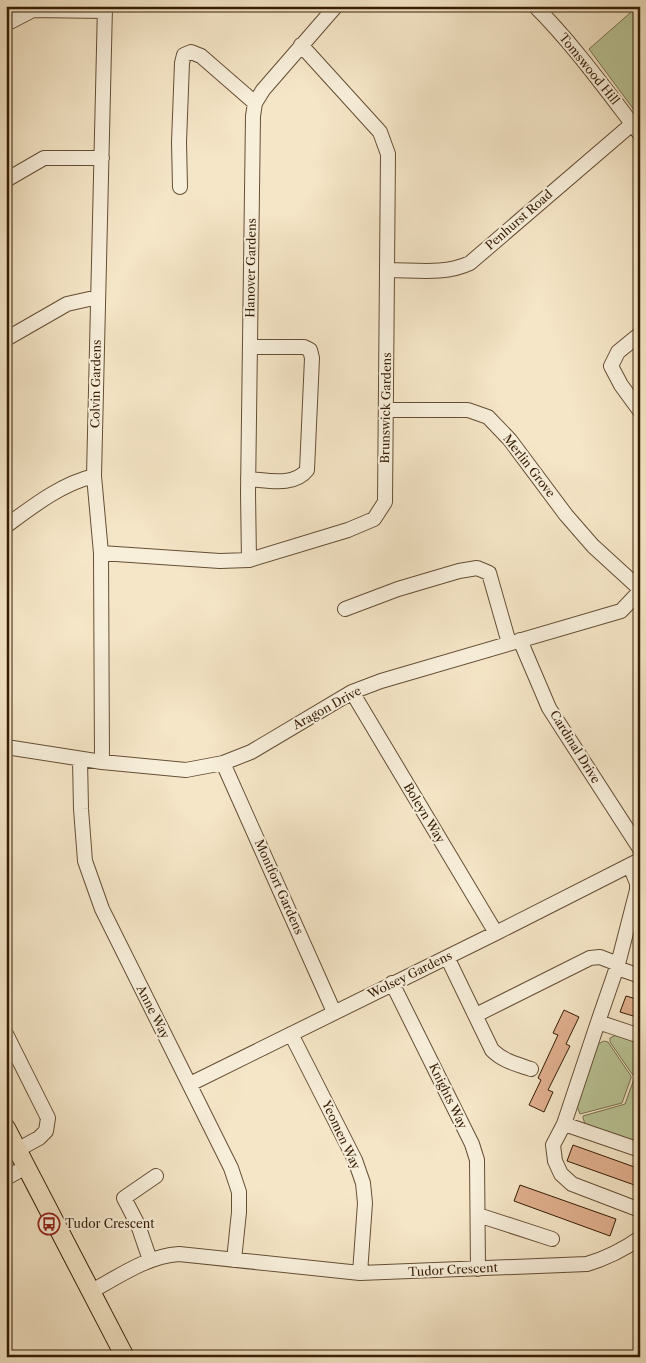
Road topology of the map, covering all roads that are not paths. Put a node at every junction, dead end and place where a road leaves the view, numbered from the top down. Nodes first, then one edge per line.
1 (336, 6) edge
2 (535, 6) edge
3 (105, 9) edge
4 (6, 24) edge
5 (301, 45) junction
6 (255, 103) junction
7 (636, 129) edge
8 (102, 158) junction
9 (6, 180) edge
10 (180, 187) dead end
11 (388, 270) junction
12 (98, 297) junction
13 (640, 334) edge
14 (6, 338) edge
15 (250, 347) junction
16 (386, 410) junction
17 (640, 411) edge
18 (94, 476) junction
19 (248, 479) junction
20 (6, 526) edge
21 (101, 553) junction
22 (249, 560) junction
23 (640, 590) edge
24 (345, 609) dead end
25 (514, 642) junction
26 (352, 692) junction
27 (6, 747) edge
28 (80, 758) junction
29 (102, 762) junction
30 (223, 762) junction
31 (640, 849) edge
32 (635, 863) edge
33 (496, 933) junction
34 (447, 957) junction
35 (617, 966) junction
36 (640, 976) edge
37 (392, 983) junction
38 (334, 1012) junction
39 (476, 1016) junction
40 (598, 1022) junction
41 (6, 1034) edge
42 (291, 1034) junction
43 (640, 1036) edge
44 (531, 1069) dead end
45 (190, 1084) junction
46 (564, 1124) junction
47 (6, 1128) edge
48 (17, 1150) junction
49 (640, 1150) edge
50 (26, 1167) junction
51 (156, 1176) dead end
52 (6, 1178) edge
53 (640, 1210) edge
54 (478, 1215) junction
55 (640, 1238) edge
56 (552, 1239) dead end
57 (150, 1260) junction
58 (234, 1260) junction
59 (478, 1268) junction
60 (360, 1273) junction
61 (90, 1292) junction
62 (125, 1357) edge

1 - 5 street, Hanover Gardens
2 - 7 street, Tomswood Hill
3 - 4 street
3 - 8 street, Colvin Gardens
5 - 6 street, Hanover Gardens
5 - 11 street, Brunswick Gardens
6 - 10 street
6 - 15 street, Hanover Gardens
7 - 11 street, Penhurst Road
8 - 9 street
8 - 12 street, Colvin Gardens
11 - 16 street, Brunswick Gardens
12 - 14 street
12 - 18 street, Colvin Gardens
13 - 17 street
15 - 19 street, Hanover Gardens
15 - 19 street
16 - 22 street, Brunswick Gardens
16 - 23 street, Merlin Grove
18 - 20 street
18 - 21 street, Colvin Gardens
19 - 22 street, Hanover Gardens
21 - 22 street, Brunswick Gardens
21 - 29 street, Colvin Gardens
23 - 25 street, Aragon Drive
24 - 25 street, Cardinal Drive
25 - 26 street, Aragon Drive
25 - 31 street, Cardinal Drive
26 - 30 street, Aragon Drive
26 - 33 street, Boleyn Way
27 - 28 street, Aragon Drive
28 - 29 street, Aragon Drive
28 - 45 street, Anne Way
29 - 30 street, Aragon Drive
30 - 38 street, Montfort Gardens
32 - 33 street, Wolsey Gardens
32 - 35 street, Wolsey Gardens
33 - 34 street, Wolsey Gardens
34 - 37 street, Wolsey Gardens
34 - 39 street
35 - 36 street
35 - 39 street
35 - 40 street, Wolsey Gardens
37 - 38 street, Wolsey Gardens
37 - 54 street, Knights Way
38 - 42 street, Wolsey Gardens
39 - 44 street
40 - 43 street
40 - 46 street, Wolsey Gardens
41 - 48 street
42 - 45 street, Wolsey Gardens
42 - 60 street, Yeomen Way
45 - 58 street, Anne Way
46 - 49 street
46 - 53 street, Wolsey Gardens
47 - 48 main road
48 - 50 main road
50 - 52 street
50 - 61 main road
51 - 57 street
54 - 56 street
54 - 59 street, Knights Way
55 - 59 street, Tudor Crescent
57 - 58 street, Tudor Crescent
57 - 61 street, Tudor Crescent
58 - 60 street, Tudor Crescent
59 - 60 street, Tudor Crescent
61 - 62 main road

